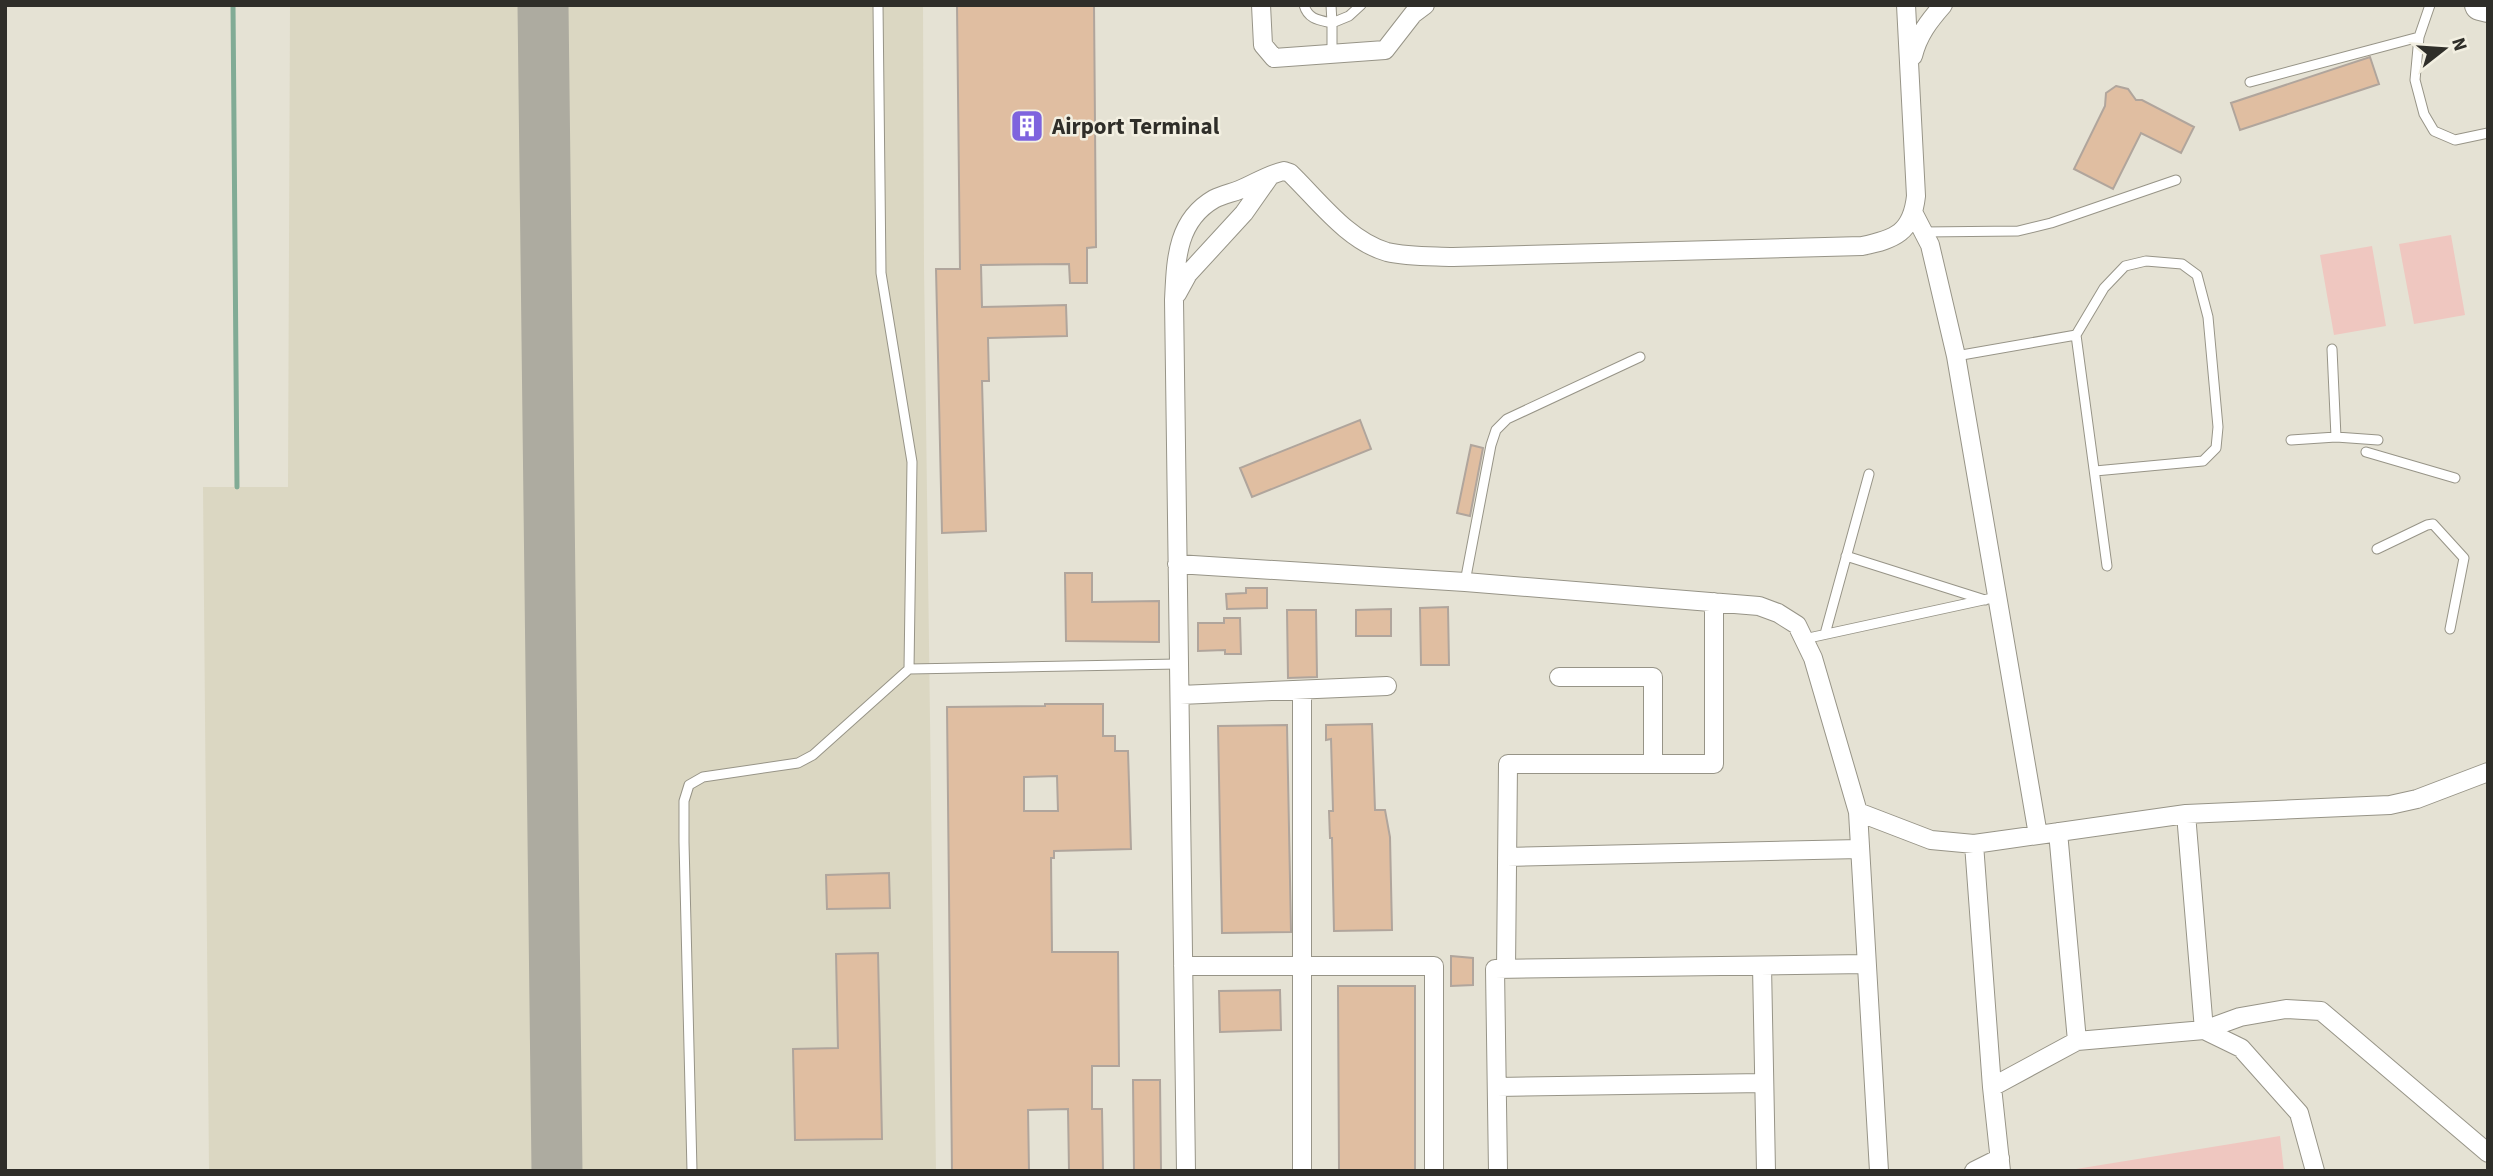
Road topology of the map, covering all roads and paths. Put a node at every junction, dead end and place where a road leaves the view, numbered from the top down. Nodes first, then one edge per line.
1 (878, 5) edge
2 (1261, 5) edge
3 (1304, 5) edge
4 (1331, 5) edge
5 (1361, 5) edge
6 (1425, 5) edge
7 (1906, 5) edge
8 (1943, 5) edge
9 (2430, 5) edge
10 (2480, 5) edge
11 (2488, 7) edge
12 (1332, 23) junction
13 (2419, 37) junction
14 (1332, 55) junction
15 (1909, 70) junction
16 (2250, 82) dead end
17 (2488, 133) edge
18 (1270, 176) junction
19 (2176, 180) dead end
20 (1914, 215) junction
21 (1923, 232) junction
22 (1174, 300) junction
23 (2076, 335) junction
24 (2332, 349) dead end
25 (1956, 356) junction
26 (1640, 357) dead end
27 (2336, 438) junction
28 (2291, 440) dead end
29 (2378, 440) dead end
30 (2366, 452) dead end
31 (2095, 471) junction
32 (1869, 474) dead end
33 (2455, 478) dead end
34 (2377, 549) dead end
35 (1846, 556) junction
36 (1177, 564) junction
37 (2107, 566) dead end
38 (1465, 582) junction
39 (1991, 599) junction
40 (1714, 602) junction
41 (2450, 629) dead end
42 (1825, 634) junction
43 (1804, 639) junction
44 (1178, 664) junction
45 (909, 670) junction
46 (1559, 677) dead end
47 (1387, 686) dead end
48 (1301, 690) junction
49 (1180, 695) junction
50 (1653, 764) junction
51 (2488, 772) edge
52 (1858, 812) junction
53 (2186, 814) junction
54 (2058, 832) junction
55 (2038, 835) junction
56 (1974, 844) junction
57 (1860, 849) junction
58 (1507, 857) junction
59 (1866, 964) junction
60 (1762, 965) junction
61 (1302, 966) junction
62 (1183, 967) junction
63 (1506, 969) junction
64 (2204, 1030) junction
65 (2077, 1041) junction
66 (1764, 1083) junction
67 (1497, 1087) junction
68 (1992, 1087) junction
69 (2488, 1153) edge
70 (2000, 1164) edge
71 (692, 1171) edge
72 (1186, 1171) edge
73 (1302, 1171) edge
74 (1434, 1171) edge
75 (1498, 1171) edge
76 (1766, 1171) edge
77 (1879, 1171) edge
78 (1974, 1171) edge
79 (2315, 1171) edge

1 - 45 lane
2 - 14 street
3 - 12 lane
4 - 12 lane
5 - 12 lane
6 - 14 street
7 - 15 street
8 - 15 street
9 - 13 lane
10 - 11 highway
12 - 14 lane
13 - 16 lane
13 - 17 lane
15 - 20 street
18 - 20 street
18 - 22 street
18 - 22 street
19 - 21 lane
20 - 21 street
21 - 25 street
22 - 36 street
23 - 25 lane
23 - 31 lane
23 - 31 lane
24 - 27 lane
25 - 39 street
26 - 38 lane
27 - 28 lane
27 - 29 lane
30 - 33 lane
31 - 37 lane
32 - 35 lane
34 - 41 lane
35 - 39 lane
35 - 42 lane
36 - 38 street
36 - 44 street
38 - 40 street
39 - 42 lane
39 - 55 street
40 - 43 street
40 - 50 street
42 - 43 lane
43 - 52 street
44 - 45 lane
44 - 49 street
45 - 71 lane
46 - 50 street
47 - 48 street
48 - 49 street
48 - 61 street
49 - 62 street
50 - 58 street
51 - 53 street
52 - 56 street
52 - 57 street
53 - 54 street
53 - 64 street
54 - 55 street
54 - 65 street
55 - 56 street
56 - 68 street
57 - 58 street
57 - 59 street
58 - 63 street
59 - 60 street
59 - 77 street
60 - 63 street
60 - 66 street
61 - 62 street
61 - 73 street
61 - 74 street
62 - 72 street
63 - 67 street
64 - 65 street
64 - 69 street
64 - 79 street
65 - 68 street
66 - 67 street
66 - 76 street
67 - 75 street
68 - 70 street
70 - 78 street

